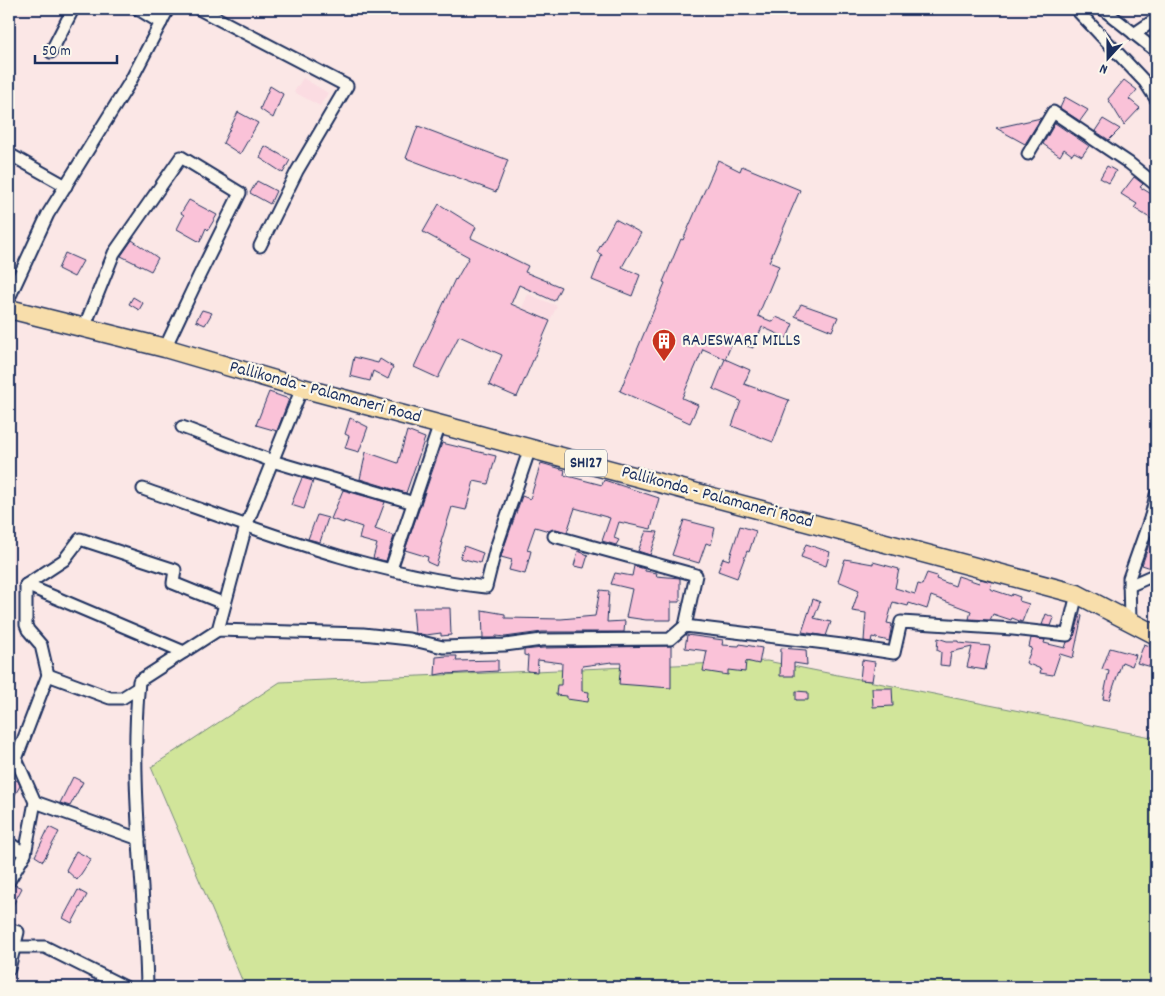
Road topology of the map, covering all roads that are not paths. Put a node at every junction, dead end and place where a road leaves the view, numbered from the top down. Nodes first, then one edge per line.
1 (73, 9) edge
2 (138, 9) edge
3 (168, 9) edge
4 (199, 9) edge
5 (1076, 9) edge
6 (1103, 9) edge
7 (1156, 19) edge
8 (161, 23) junction
9 (1134, 34) junction
10 (1156, 51) edge
11 (51, 52) dead end
12 (1156, 99) edge
13 (9, 154) edge
14 (1028, 154) dead end
15 (1156, 185) edge
16 (66, 186) junction
17 (260, 246) dead end
18 (9, 298) edge
19 (9, 310) edge
20 (84, 328) junction
21 (166, 348) junction
22 (302, 388) junction
23 (440, 424) junction
24 (182, 427) dead end
25 (530, 448) junction
26 (272, 461) junction
27 (143, 489) dead end
28 (1156, 495) edge
29 (414, 503) junction
30 (1154, 516) edge
31 (246, 526) junction
32 (554, 536) dead end
33 (392, 569) junction
34 (1156, 574) edge
35 (26, 585) junction
36 (1129, 586) junction
37 (1077, 594) junction
38 (224, 604) junction
39 (1130, 621) junction
40 (685, 626) junction
41 (218, 630) junction
42 (1156, 635) edge
43 (184, 652) junction
44 (48, 675) junction
45 (138, 688) junction
46 (12, 763) edge
47 (35, 802) junction
48 (139, 839) junction
49 (9, 843) edge
50 (25, 854) junction
51 (9, 881) edge
52 (9, 929) edge
53 (11, 947) edge
54 (9, 968) edge
55 (125, 987) edge
56 (147, 987) edge

1 - 11 street
2 - 8 street
3 - 8 street
4 - 17 street
5 - 12 street
6 - 9 street
7 - 9 street
8 - 16 street
9 - 10 street
13 - 16 street
14 - 15 street
16 - 18 street
19 - 20 main road, Pallikonda - Palamaneri Road / SH127
20 - 21 main road, Pallikonda - Palamaneri Road / SH127
20 - 21 street
21 - 22 main road, Pallikonda - Palamaneri Road / SH127
22 - 23 main road, Pallikonda - Palamaneri Road / SH127
22 - 26 street
23 - 25 main road, Pallikonda - Palamaneri Road / SH127
23 - 29 street
24 - 26 street
25 - 33 street
25 - 37 main road, Pallikonda - Palamaneri Road / SH127
26 - 29 street
26 - 31 street
27 - 31 street
28 - 30 street
29 - 33 street
30 - 36 street
31 - 33 street
31 - 38 street
32 - 40 street
34 - 36 street
35 - 38 street
35 - 43 street
35 - 44 street
36 - 39 street
37 - 39 main road, Pallikonda - Palamaneri Road / SH127
37 - 40 street
38 - 41 street
39 - 42 main road, Pallikonda - Palamaneri Road / SH127
40 - 41 street
41 - 43 street
43 - 45 street
44 - 45 street
44 - 46 street
45 - 48 street
46 - 47 street
47 - 48 street
47 - 50 street
48 - 56 street
49 - 50 street
50 - 51 street
52 - 53 street
53 - 54 street
53 - 55 street

